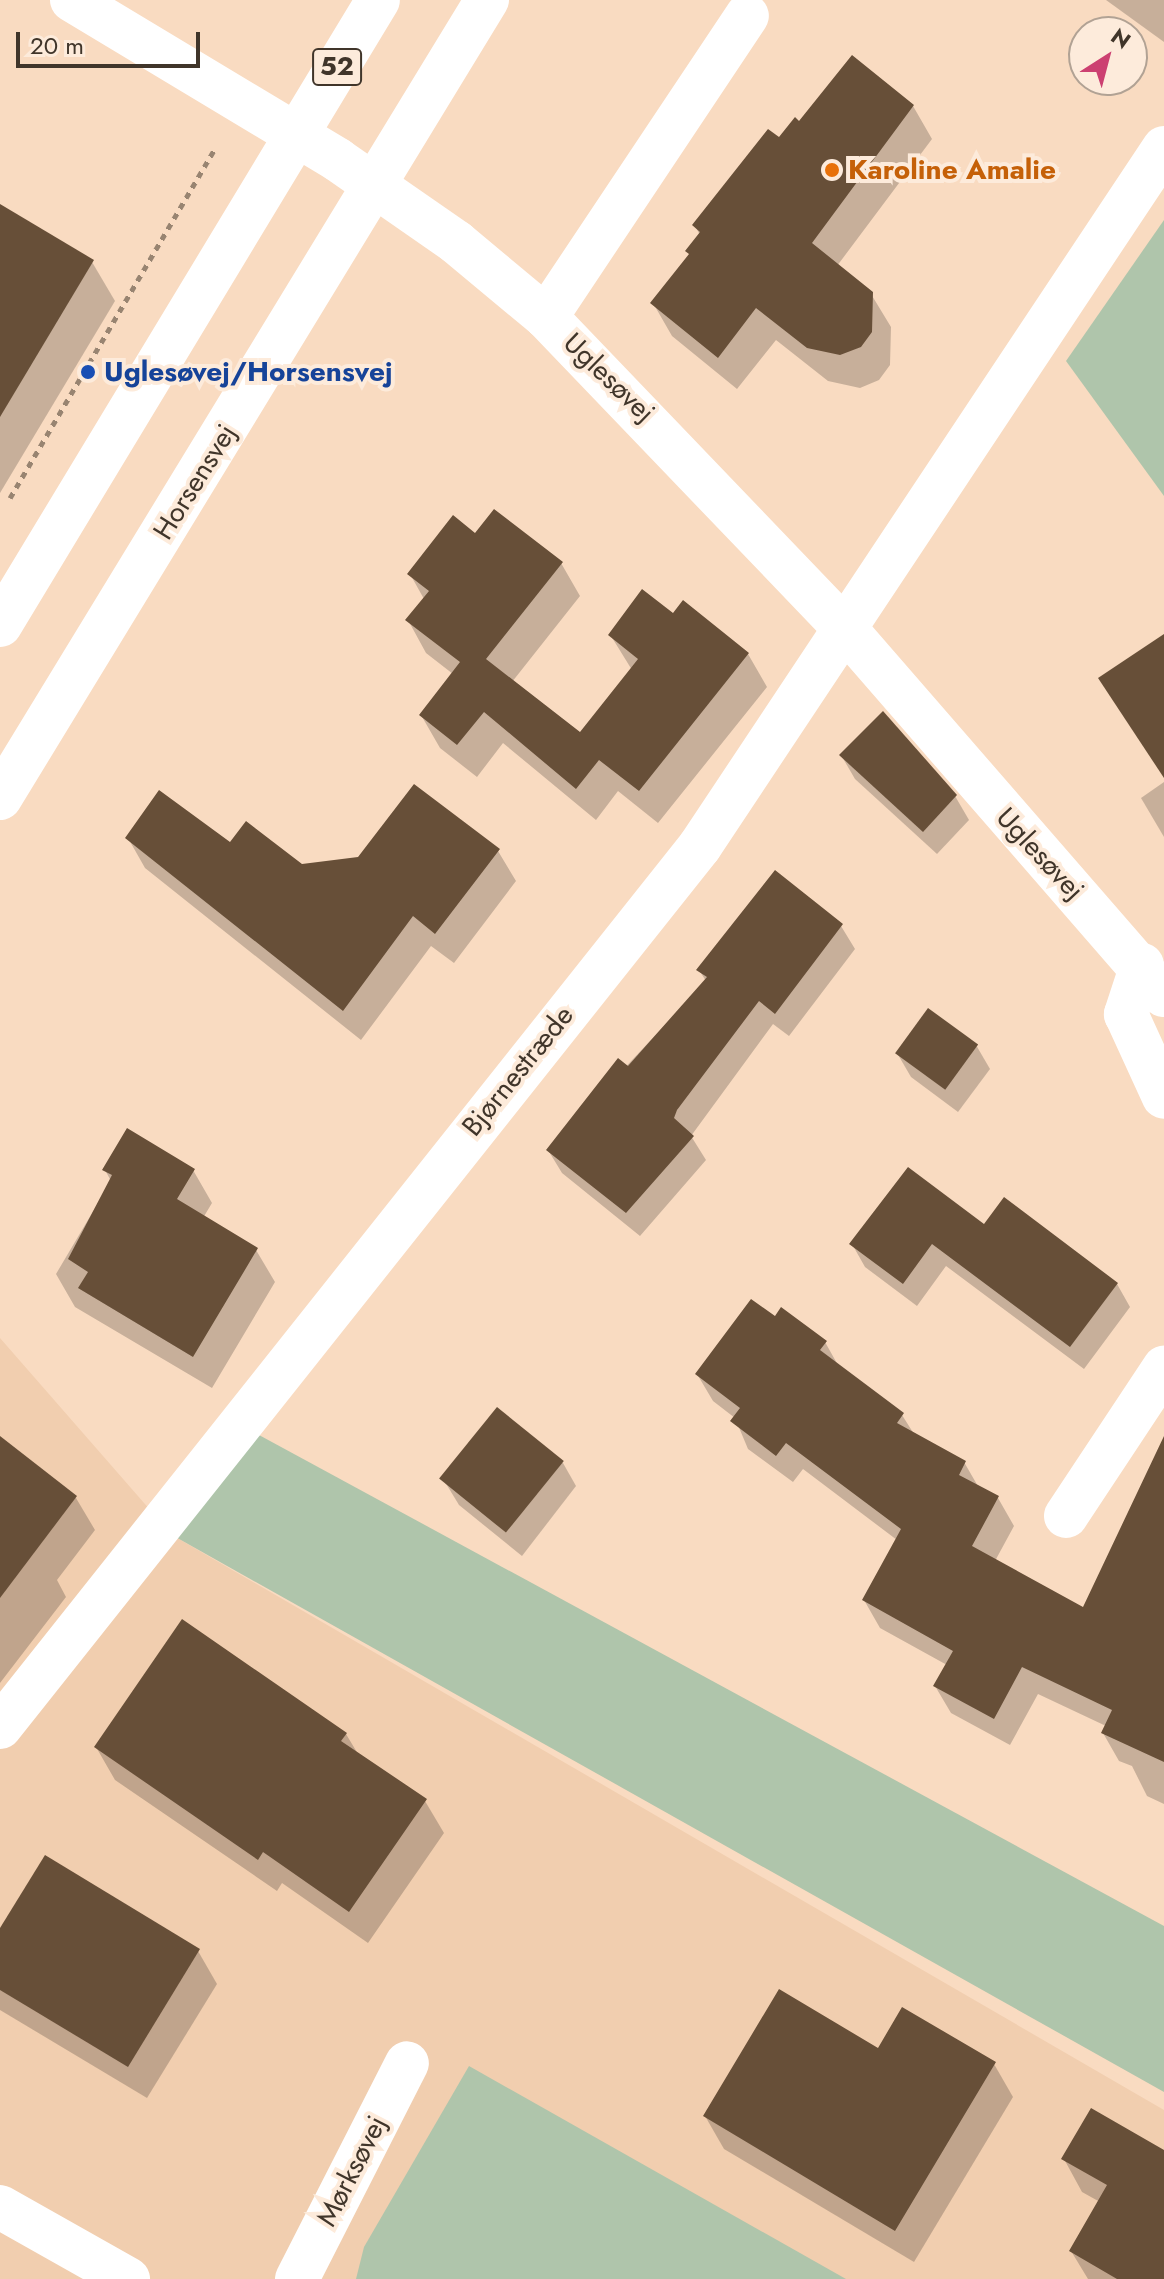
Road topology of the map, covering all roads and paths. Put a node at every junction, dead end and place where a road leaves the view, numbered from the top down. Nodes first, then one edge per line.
1 (72, 0) edge
2 (378, 0) edge
3 (487, 0) edge
4 (747, 16) dead end
5 (245, 99) junction
6 (297, 134) junction
7 (1164, 148) edge
8 (378, 187) junction
9 (546, 317) junction
10 (8, 504) dead end
11 (0, 625) edge
12 (848, 632) junction
13 (0, 798) edge
14 (1153, 980) edge
15 (1164, 1097) edge
16 (1164, 1368) edge
17 (1066, 1516) dead end
18 (0, 1727) edge
19 (407, 2063) dead end
20 (0, 2207) edge
21 (128, 2279) edge
22 (297, 2279) edge

1 - 5 street, Uglesøvej
2 - 6 street, 52
3 - 8 street, Horsensvej
4 - 9 street
5 - 6 street, Uglesøvej
5 - 10 path
6 - 8 street, Uglesøvej
6 - 11 street, 52
7 - 12 street
8 - 9 street, Uglesøvej
8 - 13 street, Horsensvej
9 - 12 street, Uglesøvej
12 - 14 street, Uglesøvej
12 - 18 street, Bjørnestræde
14 - 15 street, Uglesøvej
16 - 17 street
19 - 22 street, Mørksøvej
20 - 21 street

